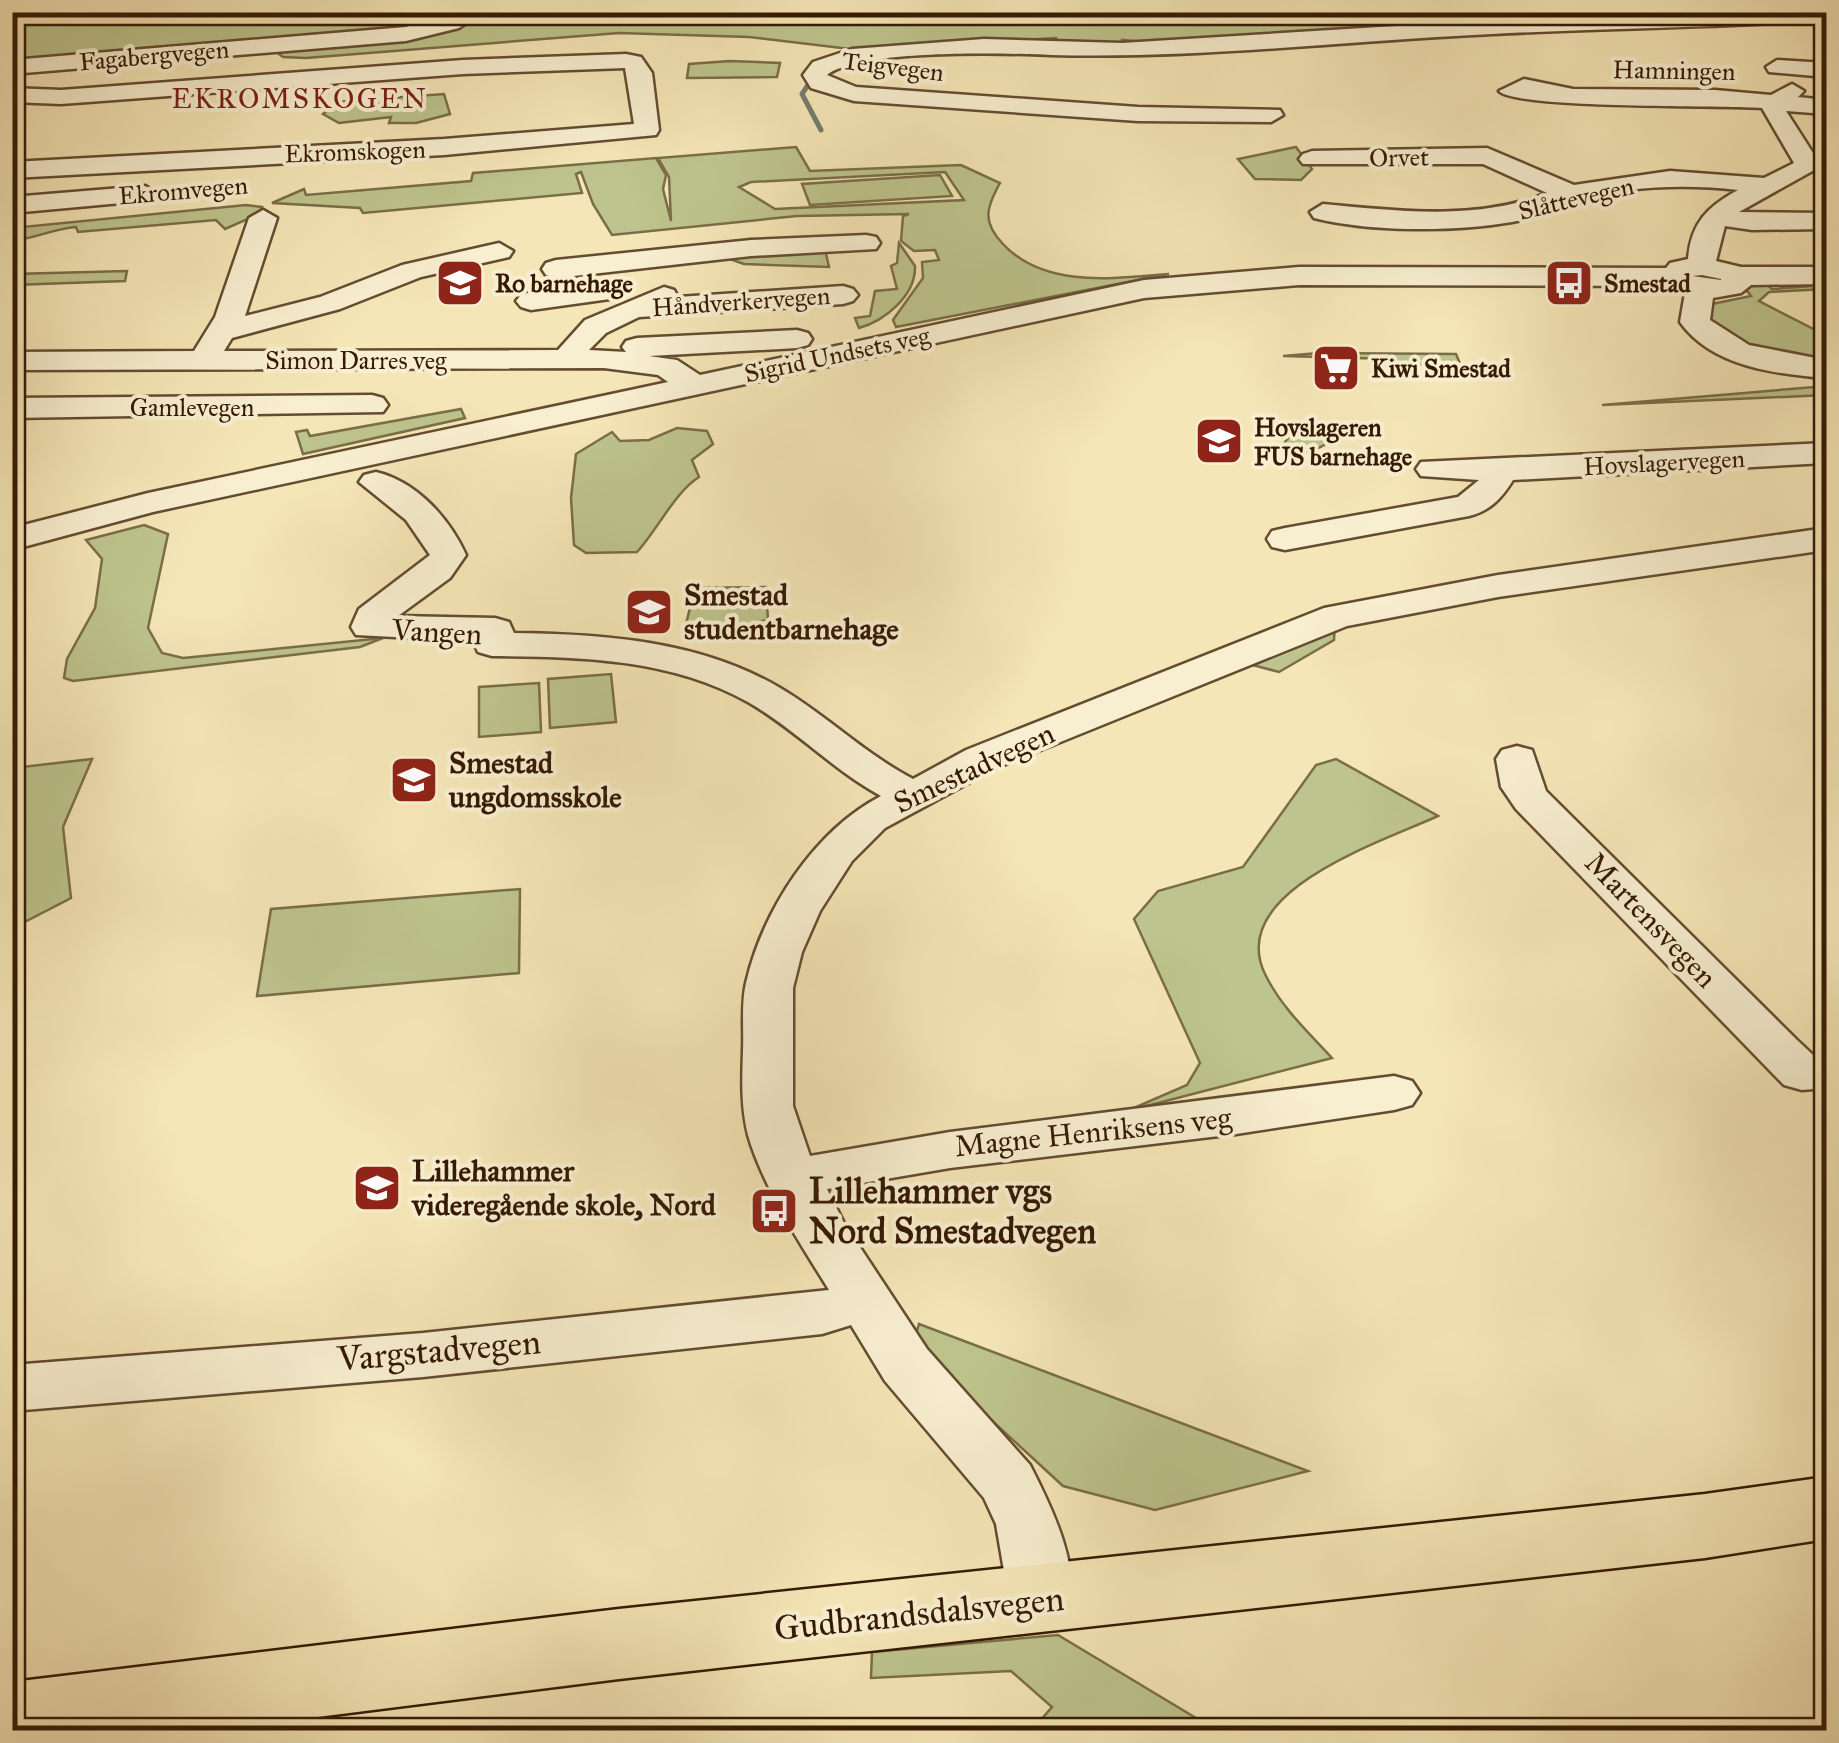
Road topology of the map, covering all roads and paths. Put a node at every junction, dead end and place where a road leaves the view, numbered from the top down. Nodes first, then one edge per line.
1 (472, 12) edge
2 (1826, 14) edge
3 (12, 67) edge
4 (1777, 67) dead end
5 (1826, 73) edge
6 (377, 74) junction
7 (230, 77) dead end
8 (12, 80) edge
9 (641, 82) junction
10 (566, 88) dead end
11 (12, 95) edge
12 (406, 96) dead end
13 (1572, 96) dead end
14 (1774, 104) junction
15 (1826, 107) edge
16 (1271, 114) dead end
17 (1312, 159) dead end
18 (1817, 164) edge
19 (12, 170) edge
20 (354, 175) dead end
21 (261, 183) dead end
22 (1768, 187) junction
23 (168, 192) dead end
24 (1571, 194) junction
25 (12, 205) edge
26 (1323, 212) dead end
27 (1714, 216) junction
28 (263, 218) dead end
29 (1826, 221) edge
30 (682, 233) junction
31 (602, 242) dead end
32 (498, 251) dead end
33 (713, 257) junction
34 (556, 269) dead end
35 (1826, 276) edge
36 (1692, 277) junction
37 (668, 294) junction
38 (843, 295) dead end
39 (531, 301) dead end
40 (640, 308) junction
41 (697, 326) dead end
42 (854, 330) dead end
43 (220, 332) junction
44 (576, 348) junction
45 (203, 360) junction
46 (12, 361) edge
47 (1826, 369) edge
48 (693, 384) junction
49 (372, 406) dead end
50 (12, 408) edge
51 (1826, 453) edge
52 (1433, 469) dead end
53 (1502, 470) junction
54 (376, 482) dead end
55 (18, 532) edge
56 (1285, 538) dead end
57 (1826, 539) edge
58 (1517, 759) dead end
59 (909, 794) junction
60 (1814, 1072) edge
61 (1394, 1093) dead end
62 (793, 1178) junction
63 (863, 1300) junction
64 (12, 1388) edge
65 (1826, 1508) edge
66 (1042, 1600) junction
67 (12, 1718) edge

1 - 3 street, Fagabergvegen
2 - 16 street, Teigvegen
4 - 5 street
5 - 14 street
6 - 9 street, Ekromskogen
6 - 11 street, Ekromskogen
6 - 12 street, Ekromskogen
7 - 8 street
9 - 10 street
9 - 19 street, Ekromskogen
13 - 14 street, Hamningen
14 - 15 street, Hamningen
14 - 18 street
17 - 24 street, Orvet
18 - 22 street
20 - 21 street, Ekromvegen
22 - 24 street, Slåttevegen
22 - 27 street
23 - 25 street, Ekromvegen
24 - 26 street, Slåttevegen
27 - 29 street
27 - 36 street
28 - 43 street
30 - 31 street, Håndverkervegen
30 - 33 street, Håndverkervegen
30 - 33 street, Håndverkervegen
32 - 43 street
33 - 34 street, Håndverkervegen
33 - 37 street, Håndverkervegen
35 - 36 street, Sigrid Undsets veg
36 - 47 street
36 - 48 street, Sigrid Undsets veg
37 - 39 street, Håndverkervegen
37 - 40 street, Håndverkervegen
38 - 40 street, Håndverkervegen
40 - 44 street, Håndverkervegen
41 - 44 street, Håndverkervegen
42 - 44 street, Håndverkervegen
43 - 45 street
44 - 45 street, Simon Darres veg
44 - 48 street, Simon Darres veg
45 - 46 street, Simon Darres veg
48 - 55 street, Sigrid Undsets veg
49 - 50 street, Gamlevegen
51 - 53 street, Hovslagervegen
52 - 53 street, Hovslagervegen
53 - 56 street
54 - 59 street, Vangen
57 - 59 street, Smestadvegen
58 - 60 street, Martensvegen
59 - 62 street, Smestadvegen
61 - 62 street, Magne Henriksens veg
62 - 63 street, Smestadvegen
63 - 64 street, Vargstadvegen
63 - 66 street, Smestadvegen
65 - 66 main road, Gudbrandsdalsvegen
66 - 67 main road, Gudbrandsdalsvegen

